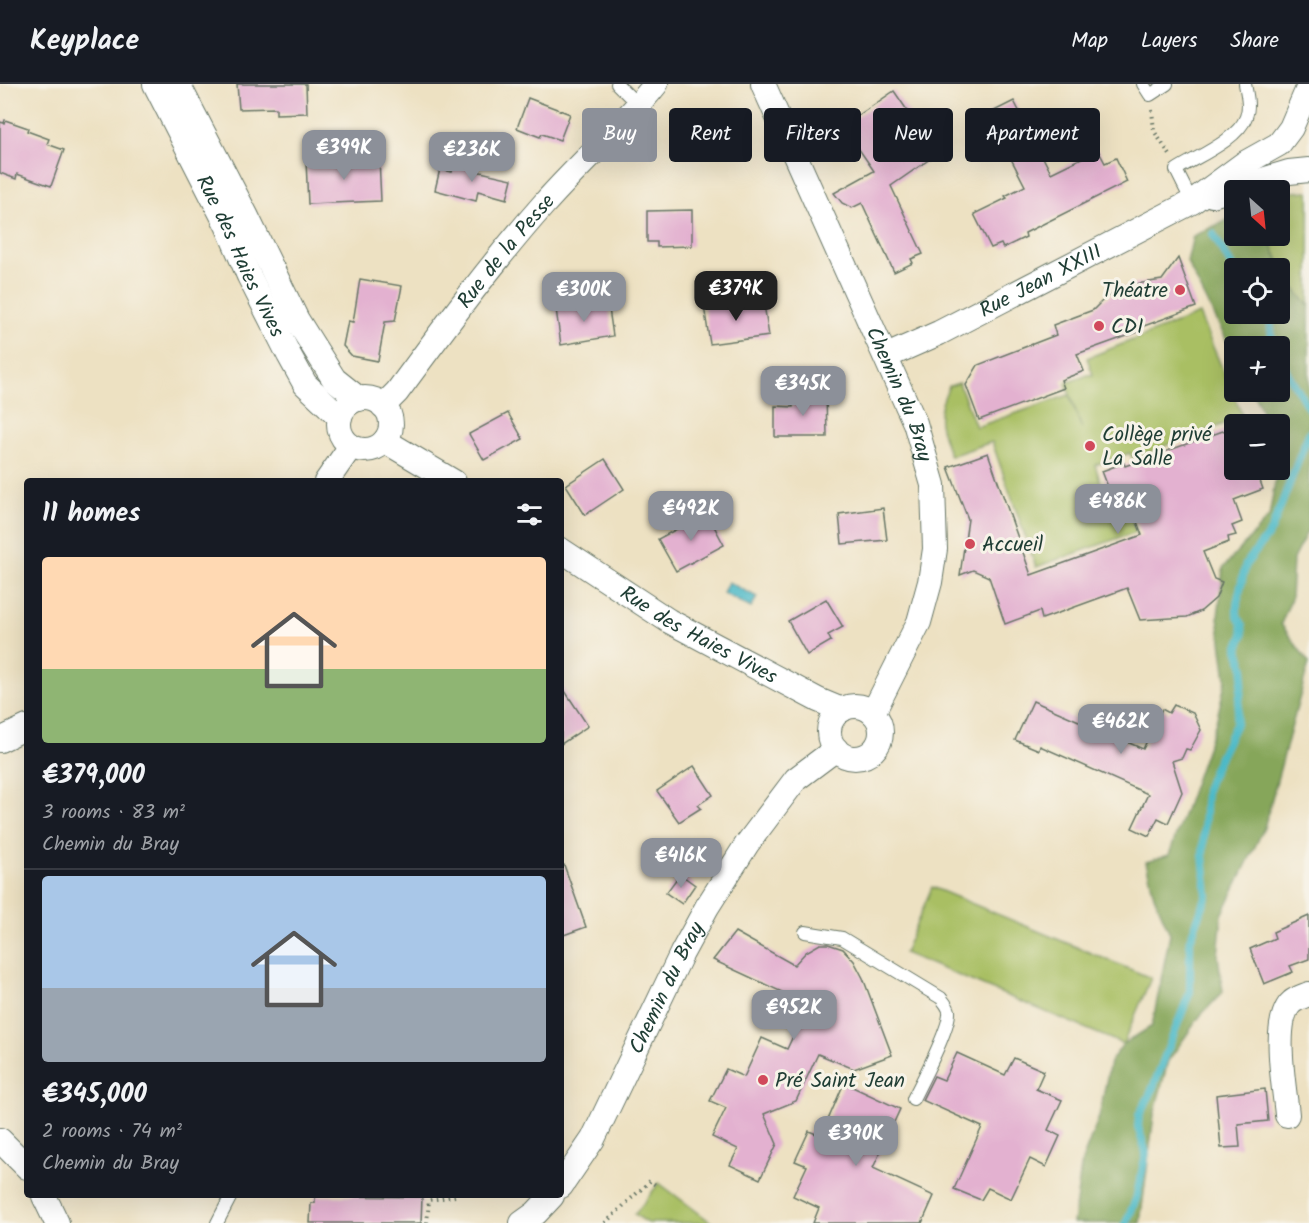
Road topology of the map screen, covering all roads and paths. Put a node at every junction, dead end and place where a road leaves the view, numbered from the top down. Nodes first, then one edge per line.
1 (155, 84) edge
2 (178, 84) edge
3 (616, 84) edge
4 (656, 84) edge
5 (676, 84) edge
6 (763, 84) edge
7 (1143, 84) edge
8 (1167, 84) edge
9 (1245, 84) edge
10 (1309, 86) edge
11 (639, 106) junction
12 (1154, 131) dead end
13 (1309, 131) edge
14 (1286, 136) junction
15 (1164, 147) dead end
16 (1309, 170) edge
17 (1192, 202) junction
18 (887, 356) junction
19 (359, 399) junction
20 (383, 406) junction
21 (340, 417) junction
22 (385, 441) junction
23 (351, 446) junction
24 (329, 478) edge
25 (447, 478) edge
26 (564, 552) edge
27 (842, 710) junction
28 (873, 713) junction
29 (24, 728) edge
30 (0, 740) edge
31 (836, 749) junction
32 (805, 932) dead end
33 (1309, 994) edge
34 (914, 1099) dead end
35 (1287, 1115) dead end
36 (0, 1140) edge
37 (24, 1164) edge
38 (564, 1182) edge
39 (657, 1186) dead end
40 (45, 1198) edge
41 (230, 1198) edge
42 (442, 1198) edge
43 (550, 1198) edge
44 (57, 1223) edge
45 (217, 1223) edge
46 (427, 1223) edge
47 (522, 1223) edge
48 (605, 1223) edge

1 - 21 street, Rue des Haies Vives
2 - 19 street, Rue des Haies Vives
3 - 11 lane
4 - 11 street, Rue de la Pesse
5 - 11 street, Rue de la Pesse
6 - 18 street, Chemin du Bray
7 - 8 lane
9 - 17 lane
10 - 14 street, Rue Jean XXIII
11 - 20 street, Rue de la Pesse
12 - 15 path
13 - 14 street, Rue Jean XXIII
14 - 17 street, Rue Jean XXIII
16 - 17 street, Rue Jean XXIII
17 - 18 street, Rue Jean XXIII
18 - 28 street, Chemin du Bray
19 - 20 street
19 - 21 street
20 - 22 street
21 - 23 street
22 - 23 street
22 - 25 street
23 - 24 street
26 - 27 street, Rue des Haies Vives
27 - 28 street
27 - 31 street
28 - 31 street
29 - 30 street
31 - 38 street, Chemin du Bray
32 - 34 lane
33 - 35 street
36 - 37 street
39 - 48 path
40 - 44 street
41 - 45 lane
42 - 46 path
43 - 47 street

